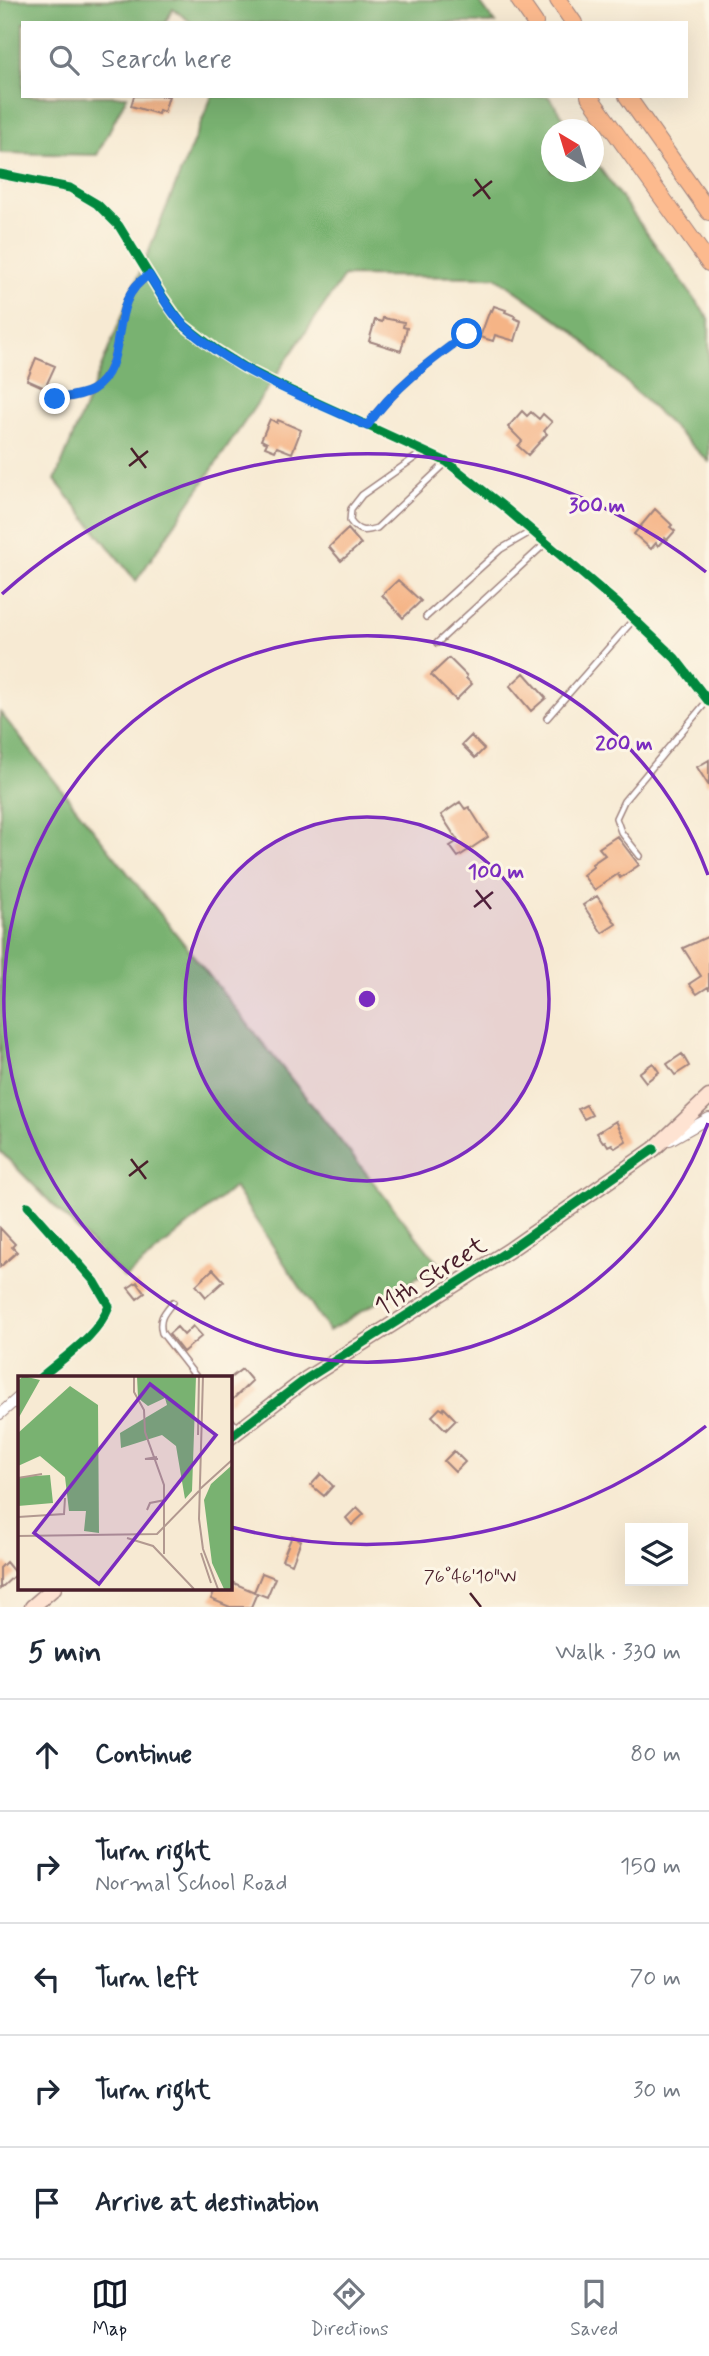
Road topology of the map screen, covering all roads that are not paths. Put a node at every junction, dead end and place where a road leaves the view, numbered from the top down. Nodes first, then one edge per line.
1 (519, 0) edge
2 (558, 0) edge
3 (534, 21) edge
4 (573, 21) edge
5 (590, 98) edge
6 (627, 98) edge
7 (0, 174) edge
8 (709, 212) edge
9 (709, 263) edge
10 (149, 275) junction
11 (467, 334) dead end
12 (55, 399) dead end
13 (367, 426) junction
14 (423, 452) junction
15 (447, 463) junction
16 (532, 531) junction
17 (546, 543) junction
18 (426, 617) dead end
19 (634, 619) junction
20 (437, 643) dead end
21 (708, 701) edge
22 (547, 718) dead end
23 (640, 856) dead end
24 (709, 1097) edge
25 (709, 1118) edge
26 (654, 1149) junction
27 (28, 1206) dead end
28 (173, 1302) dead end
29 (42, 1376) edge
30 (195, 1376) edge
31 (18, 1398) edge
32 (0, 1414) edge
33 (234, 1434) edge
34 (52, 1590) edge
35 (33, 1607) edge

1 - 3 main road
2 - 4 main road
5 - 9 main road
6 - 8 main road
7 - 10 street
10 - 12 lane
10 - 13 street
11 - 13 lane
13 - 14 street
14 - 15 street
14 - 15 lane
15 - 16 street
16 - 17 street
16 - 18 lane
17 - 19 street
17 - 20 lane
19 - 21 street
19 - 22 lane
21 - 23 lane
24 - 26 main road, 11th Street
25 - 26 street
26 - 33 main road, 11th Street
27 - 29 street
28 - 30 lane
31 - 32 street
34 - 35 main road

